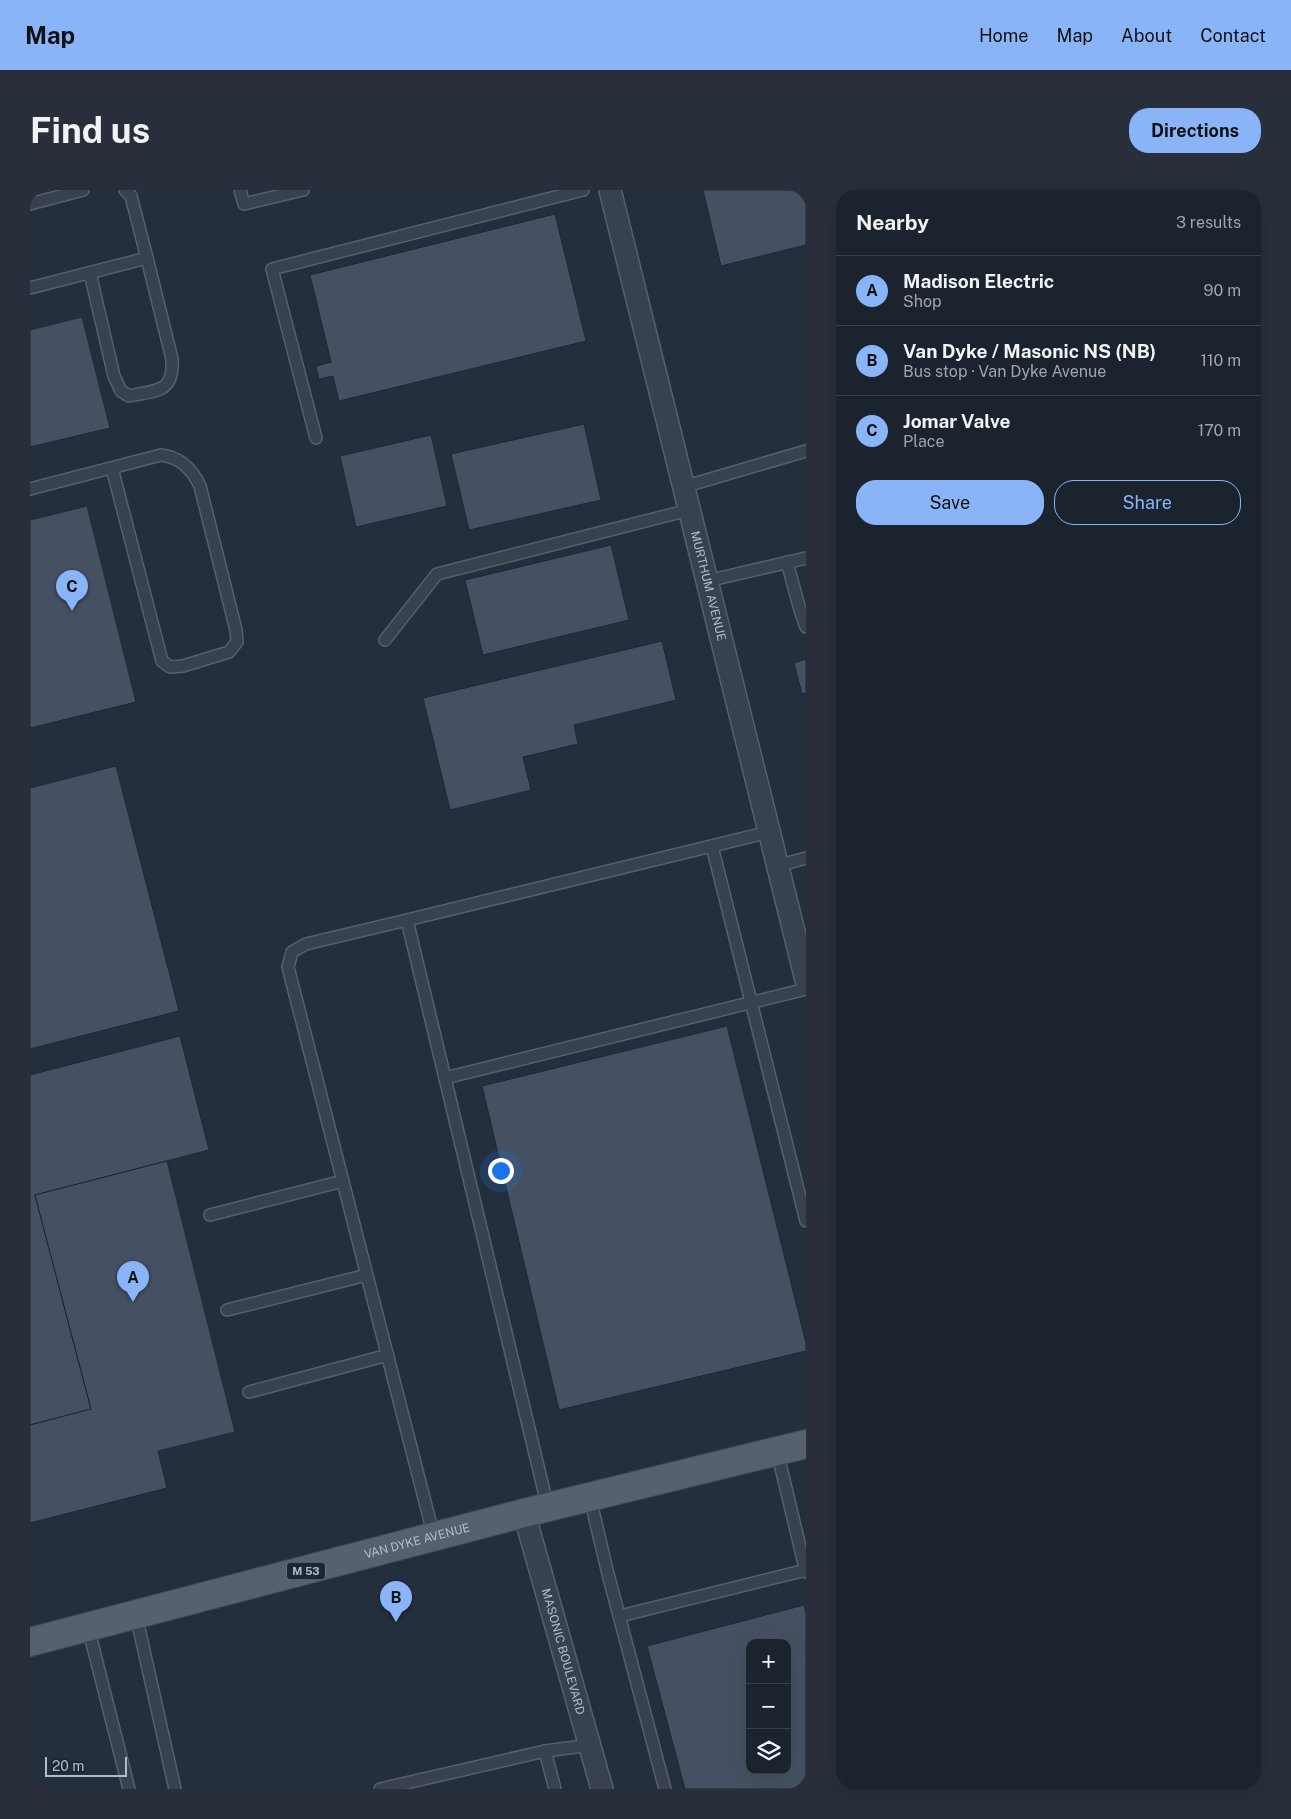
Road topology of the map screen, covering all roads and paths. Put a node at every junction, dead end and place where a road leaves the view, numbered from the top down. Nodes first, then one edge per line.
1 (83, 190) edge
2 (125, 190) edge
3 (240, 190) edge
4 (302, 190) edge
5 (583, 190) edge
6 (610, 190) edge
7 (30, 204) edge
8 (147, 258) junction
9 (90, 273) junction
10 (30, 288) edge
11 (316, 438) dead end
12 (806, 451) edge
13 (112, 468) junction
14 (683, 487) junction
15 (30, 489) edge
16 (689, 510) junction
17 (806, 558) edge
18 (787, 562) junction
19 (707, 581) junction
20 (806, 627) edge
21 (385, 640) dead end
22 (769, 832) junction
23 (712, 846) junction
24 (806, 858) edge
25 (777, 866) junction
26 (407, 920) junction
27 (806, 980) edge
28 (806, 989) edge
29 (750, 1003) junction
30 (445, 1078) junction
31 (343, 1181) junction
32 (210, 1215) dead end
33 (806, 1221) edge
34 (367, 1275) junction
35 (227, 1310) dead end
36 (388, 1355) junction
37 (249, 1392) dead end
38 (806, 1444) edge
39 (777, 1451) junction
40 (590, 1498) junction
41 (536, 1510) junction
42 (434, 1537) junction
43 (806, 1571) edge
44 (136, 1615) junction
45 (620, 1616) junction
46 (88, 1627) junction
47 (30, 1642) edge
48 (591, 1745) junction
49 (545, 1752) junction
50 (129, 1789) edge
51 (175, 1789) edge
52 (380, 1789) edge
53 (555, 1789) edge
54 (602, 1789) edge
55 (666, 1789) edge

1 - 7 lane
2 - 8 lane
3 - 4 lane
5 - 11 lane
6 - 14 street, MURTHUM AVENUE
8 - 9 lane
8 - 9 lane
9 - 10 lane
12 - 14 lane
13 - 13 lane
13 - 15 lane
14 - 16 street, MURTHUM AVENUE
16 - 19 street, MURTHUM AVENUE
16 - 21 lane
17 - 18 lane
18 - 19 lane
18 - 20 lane
19 - 22 street, MURTHUM AVENUE
22 - 23 lane
22 - 25 street, MURTHUM AVENUE
23 - 26 lane
23 - 29 lane
24 - 25 lane
25 - 27 street, MURTHUM AVENUE
26 - 30 lane
26 - 31 lane
28 - 29 lane
29 - 30 lane
29 - 33 lane
30 - 41 lane
31 - 32 lane
31 - 34 lane
34 - 35 lane
34 - 36 lane
36 - 37 lane
36 - 42 lane
38 - 39 main road, VAN DYKE AVENUE / M 53
39 - 40 main road, VAN DYKE AVENUE / M 53
39 - 43 lane
40 - 41 main road, VAN DYKE AVENUE / M 53
40 - 45 lane
41 - 42 main road, VAN DYKE AVENUE / M 53
41 - 48 street, MASONIC BOULEVARD
42 - 44 main road, VAN DYKE AVENUE / M 53
43 - 45 lane
44 - 46 main road, VAN DYKE AVENUE / M 53
44 - 51 lane
45 - 55 lane
46 - 47 main road, VAN DYKE AVENUE / M 53
46 - 50 lane
48 - 49 lane
48 - 54 street, MASONIC BOULEVARD
49 - 52 lane
49 - 53 lane

